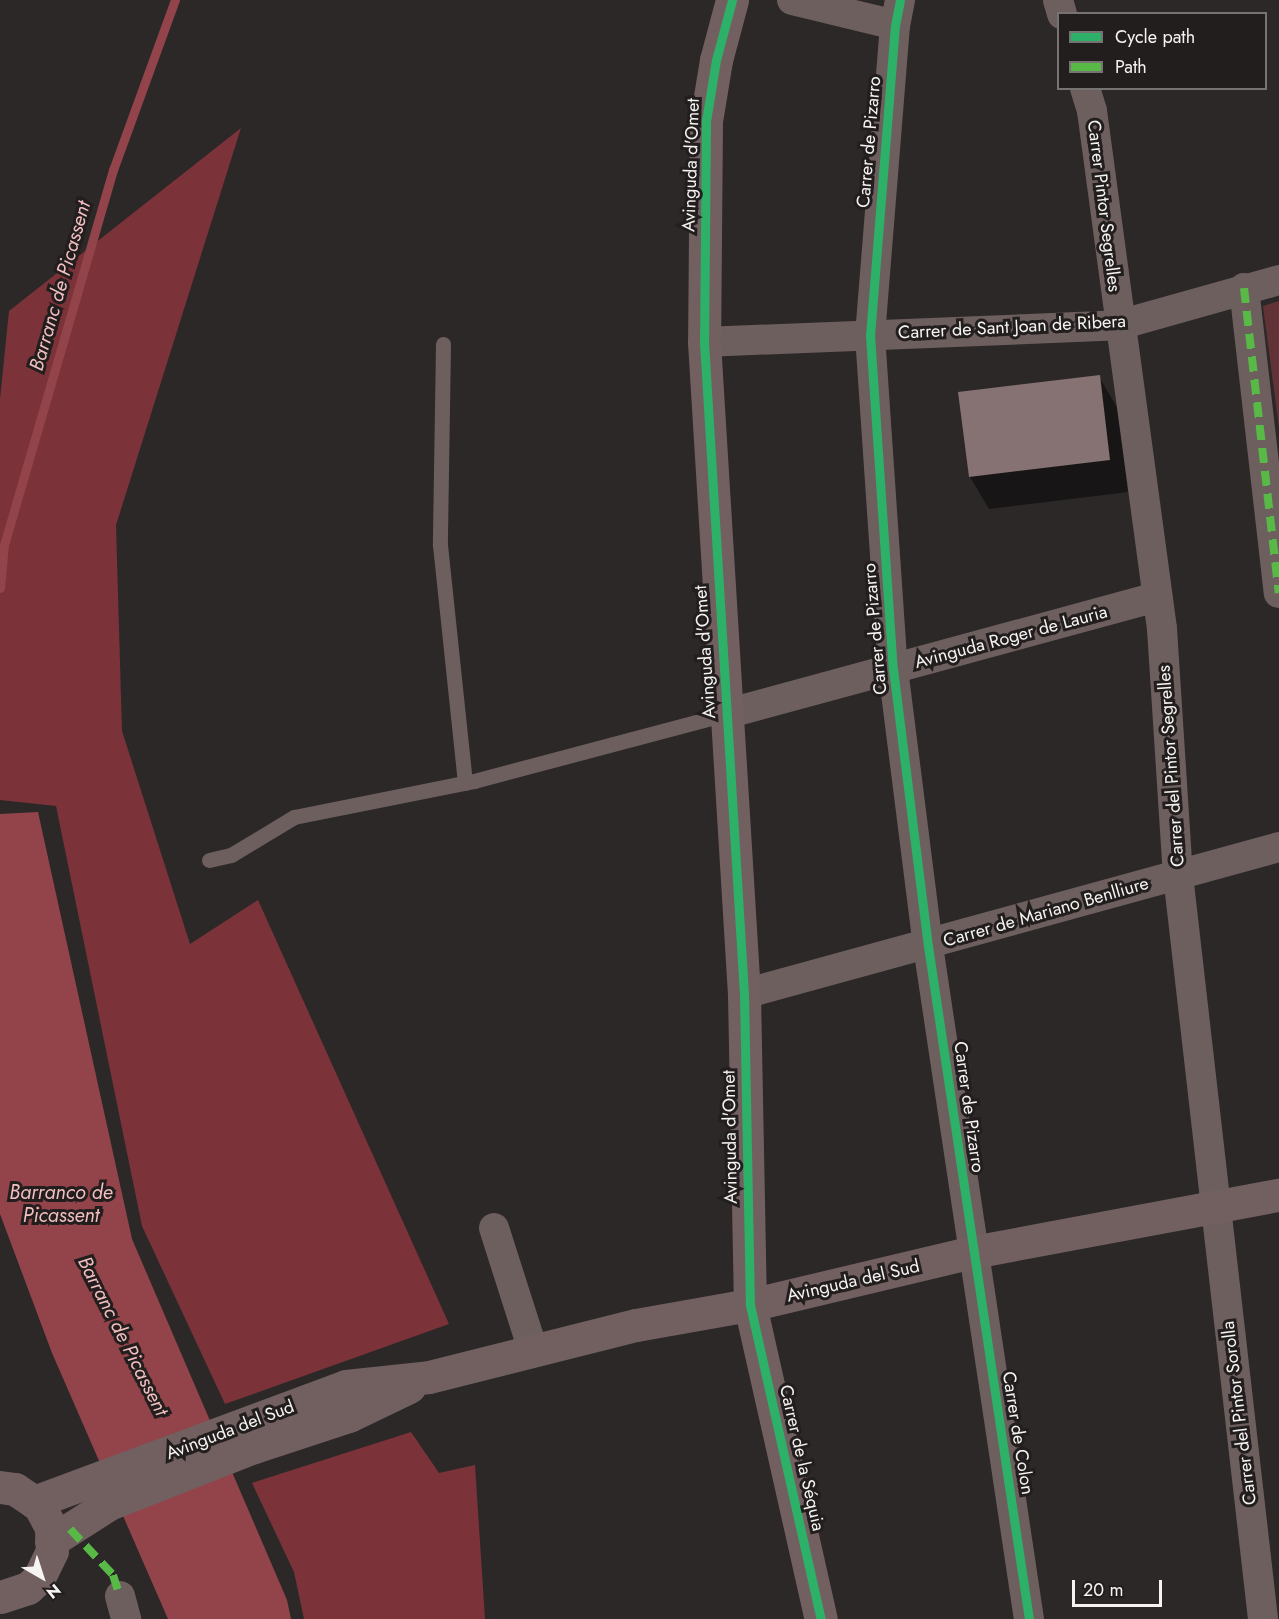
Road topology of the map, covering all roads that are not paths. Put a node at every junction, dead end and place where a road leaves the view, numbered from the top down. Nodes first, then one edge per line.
1 (732, 0) edge
2 (792, 0) edge
3 (897, 12) edge
4 (1086, 90) edge
5 (1279, 280) edge
6 (1244, 288) junction
7 (1119, 325) junction
8 (870, 335) junction
9 (704, 342) junction
10 (443, 344) dead end
11 (1279, 593) edge
12 (1157, 597) junction
13 (893, 669) junction
14 (726, 714) junction
15 (465, 783) junction
16 (1279, 847) edge
17 (210, 860) dead end
18 (1178, 875) junction
19 (928, 946) junction
20 (744, 994) junction
21 (1279, 1196) edge
22 (1215, 1208) junction
23 (494, 1228) dead end
24 (973, 1252) junction
25 (750, 1305) junction
26 (533, 1350) junction
27 (0, 1487) edge
28 (102, 1492) junction
29 (34, 1502) junction
30 (51, 1541) junction
31 (4, 1604) edge
32 (821, 1619) edge
33 (1029, 1619) edge
34 (1263, 1619) edge

1 - 9 street, Avinguda d'Omet
2 - 3 street
3 - 8 street, Carrer de Pizarro
4 - 7 street, Carrer Pintor Segrelles
5 - 6 street, Carrer de Sant Joan de Ribera
6 - 7 street, Carrer de Sant Joan de Ribera
6 - 11 street
7 - 8 street, Carrer de Sant Joan de Ribera
7 - 12 street, Carrer del Pintor Segrelles
8 - 9 street, Carrer de Sant Joan de Ribera
8 - 13 street, Carrer de Pizarro
9 - 14 street, Avinguda d'Omet
10 - 15 lane
12 - 13 street, Avinguda Roger de Lauria
12 - 18 street, Carrer del Pintor Segrelles
13 - 14 street, Avinguda Roger de Lauria
13 - 19 street, Carrer de Pizarro
14 - 15 lane
14 - 20 street, Avinguda d'Omet
15 - 17 lane
16 - 18 street, Carrer de Mariano Benlliure
18 - 19 street, Carrer de Mariano Benlliure
18 - 22 street, Carrer del Pintor Segrelles
19 - 20 street, Carrer de Mariano Benlliure
19 - 24 street, Carrer de Pizarro
20 - 25 street, Avinguda d'Omet
21 - 22 street, Avinguda del Sud
22 - 24 street, Avinguda del Sud
22 - 34 street, Carrer del Pintor Sorolla
23 - 26 street
24 - 25 street, Avinguda del Sud
24 - 33 street, Carrer de Colon
25 - 26 street, Avinguda del Sud
25 - 32 street, Carrer de la Séquia
26 - 28 street, Avinguda del Sud
27 - 29 street
28 - 29 street, Avinguda del Sud
28 - 30 street, Avinguda del Sud
29 - 30 street
30 - 31 street

